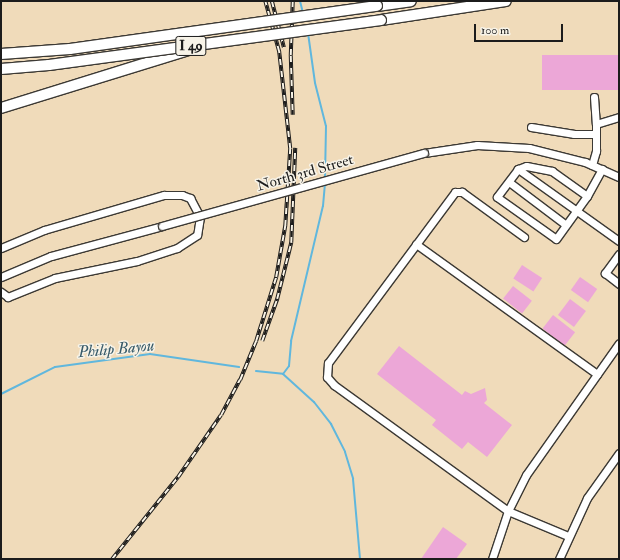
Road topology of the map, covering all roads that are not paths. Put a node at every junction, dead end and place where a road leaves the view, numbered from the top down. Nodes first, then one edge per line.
1 (411, 1) edge
2 (506, 1) edge
3 (210, 43) junction
4 (1, 54) edge
5 (1, 68) edge
6 (594, 97) dead end
7 (1, 108) edge
8 (619, 117) edge
9 (596, 124) junction
10 (531, 127) dead end
11 (596, 134) junction
12 (592, 164) junction
13 (518, 169) junction
14 (602, 169) junction
15 (619, 178) edge
16 (508, 182) junction
17 (587, 196) junction
18 (577, 211) junction
19 (566, 225) junction
20 (524, 237) dead end
21 (619, 241) edge
22 (416, 244) junction
23 (1, 248) edge
24 (618, 259) edge
25 (1, 277) edge
26 (619, 284) edge
27 (1, 292) edge
28 (619, 343) edge
29 (597, 374) junction
30 (619, 453) edge
31 (508, 511) junction
32 (568, 536) junction
33 (492, 559) edge
34 (558, 559) edge

1 - 4 highway, I 49, bridge
2 - 3 highway, I 49, bridge
3 - 5 highway, I 49, bridge
3 - 7 highway, bridge
6 - 9 street
8 - 9 street
9 - 11 street
10 - 11 street
11 - 12 street
12 - 14 street, North 3rd Street
12 - 25 street, North 3rd Street, bridge
13 - 16 street
13 - 17 street
13 - 18 street
14 - 15 street, North 3rd Street
14 - 17 street
16 - 19 street
16 - 19 street
17 - 18 street
18 - 19 street
18 - 21 street
20 - 22 street
22 - 29 street
22 - 31 street
23 - 27 street
24 - 26 street
28 - 29 street
29 - 31 street
30 - 32 street
31 - 32 street
31 - 33 street
32 - 34 street

